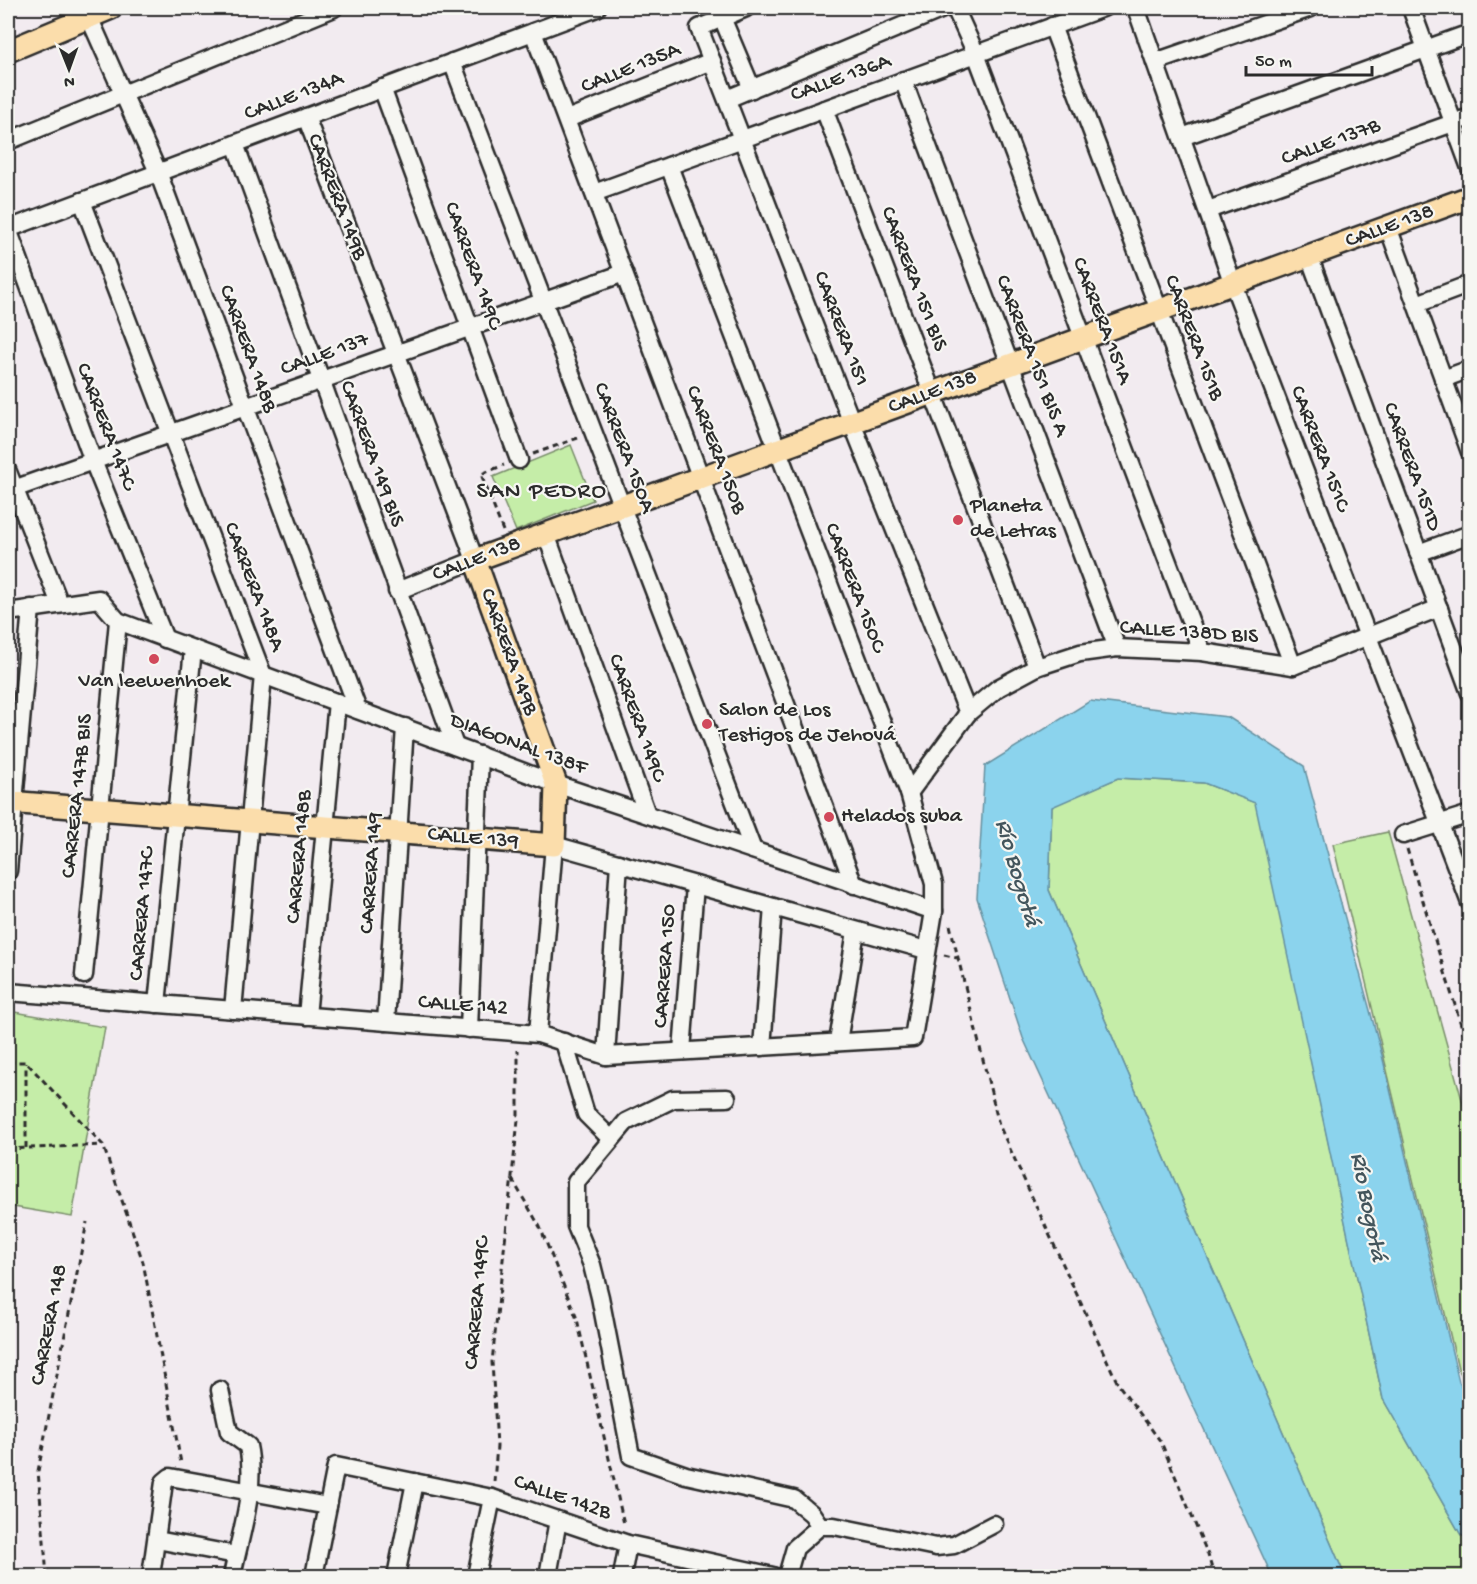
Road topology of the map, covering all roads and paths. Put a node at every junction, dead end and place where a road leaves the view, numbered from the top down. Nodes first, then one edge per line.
1 (111, 8) edge
2 (334, 8) edge
3 (597, 8) edge
4 (746, 8) edge
5 (945, 8) edge
6 (956, 8) edge
7 (1103, 8) edge
8 (1136, 8) edge
9 (1311, 8) edge
10 (1411, 8) edge
11 (87, 12) edge
12 (720, 13) edge
13 (1052, 26) junction
14 (533, 32) junction
15 (1470, 33) edge
16 (1426, 50) junction
17 (8, 51) edge
18 (976, 54) junction
19 (452, 62) junction
20 (712, 62) junction
21 (1155, 62) junction
22 (903, 80) junction
23 (382, 88) junction
24 (752, 89) junction
25 (123, 93) junction
26 (727, 99) junction
27 (824, 109) junction
28 (306, 117) junction
29 (1470, 117) edge
30 (567, 119) junction
31 (1453, 123) junction
32 (1182, 137) junction
33 (742, 139) junction
34 (8, 141) edge
35 (235, 144) junction
36 (669, 166) junction
37 (1470, 168) edge
38 (158, 172) junction
39 (594, 193) junction
40 (1470, 198) edge
41 (82, 201) junction
42 (1208, 210) junction
43 (1388, 227) junction
44 (8, 229) edge
45 (1309, 256) junction
46 (624, 273) junction
47 (1233, 284) junction
48 (1470, 285) edge
49 (543, 302) junction
50 (1417, 304) junction
51 (1159, 311) junction
52 (470, 327) junction
53 (1083, 338) junction
54 (396, 354) junction
55 (1011, 365) junction
56 (1470, 369) edge
57 (1443, 379) junction
58 (321, 380) junction
59 (933, 393) junction
60 (244, 407) junction
61 (852, 423) junction
62 (169, 434) junction
63 (1469, 449) edge
64 (777, 450) junction
65 (519, 460) dead end
66 (93, 461) junction
67 (8, 472) edge
68 (701, 478) junction
69 (11, 490) edge
70 (622, 507) junction
71 (546, 534) junction
72 (1470, 534) edge
73 (1418, 553) junction
74 (475, 560) junction
75 (397, 591) junction
76 (60, 604) junction
77 (31, 608) junction
78 (1439, 609) junction
79 (8, 612) edge
80 (118, 621) junction
81 (1366, 637) junction
82 (165, 639) junction
83 (1117, 648) junction
84 (193, 649) junction
85 (1202, 652) junction
86 (1293, 666) junction
87 (1037, 667) junction
88 (263, 675) junction
89 (1470, 693) edge
90 (337, 702) junction
91 (358, 710) junction
92 (968, 713) junction
93 (405, 727) junction
94 (455, 746) junction
95 (480, 755) junction
96 (556, 784) junction
97 (909, 793) junction
98 (11, 802) edge
99 (99, 809) junction
100 (647, 814) junction
101 (1470, 814) edge
102 (175, 815) junction
103 (249, 821) junction
104 (1440, 824) junction
105 (325, 827) junction
106 (398, 833) junction
107 (1402, 835) joint
108 (476, 839) junction
109 (554, 845) junction
110 (753, 850) junction
111 (619, 863) junction
112 (8, 871) edge
113 (695, 885) junction
114 (854, 885) junction
115 (1470, 903) edge
116 (773, 907) junction
117 (941, 915) junction
118 (856, 931) junction
119 (926, 950) junction
120 (84, 975) dead end
121 (8, 992) edge
122 (157, 1004) junction
123 (232, 1010) junction
124 (307, 1016) junction
125 (386, 1023) junction
126 (469, 1029) junction
127 (518, 1033) junction
128 (538, 1034) junction
129 (913, 1038) joint
130 (564, 1042) junction
131 (838, 1042) junction
132 (762, 1047) junction
133 (682, 1052) junction
134 (1470, 1054) edge
135 (606, 1056) junction
136 (8, 1062) edge
137 (26, 1062) junction
138 (727, 1098) dead end
139 (610, 1138) junction
140 (102, 1145) junction
141 (26, 1148) junction
142 (8, 1149) edge
143 (512, 1178) junction
144 (87, 1222) dead end
145 (220, 1390) dead end
146 (177, 1478) junction
147 (415, 1482) junction
148 (249, 1491) junction
149 (492, 1498) junction
150 (328, 1506) junction
151 (558, 1520) junction
152 (994, 1524) dead end
153 (820, 1526) junction
154 (157, 1540) junction
155 (628, 1544) junction
156 (236, 1555) junction
157 (706, 1569) edge
158 (47, 1576) edge
159 (151, 1576) edge
160 (232, 1576) edge
161 (314, 1576) edge
162 (396, 1576) edge
163 (476, 1576) edge
164 (548, 1576) edge
165 (622, 1576) edge
166 (773, 1576) edge
167 (787, 1576) edge
168 (1214, 1576) edge

1 - 11 main road
2 - 25 street
3 - 14 street, CALLE 134A
4 - 12 street
5 - 24 street
6 - 18 street, CARRERA 151A
7 - 13 street, CALLE 136A
8 - 21 street, CARRERA 151C
9 - 21 street
10 - 16 street
11 - 17 main road
11 - 25 street, CARRERA 148B
12 - 20 street, CARRERA 151
12 - 24 street
13 - 18 street, CALLE 136A
13 - 51 street, CARRERA 151B
14 - 19 street, CALLE 134A
14 - 30 street, CARRERA 150B
15 - 16 street
16 - 31 street
16 - 32 street
18 - 22 street, CALLE 136A
18 - 53 street, CARRERA 151A
19 - 23 street, CALLE 134A
19 - 49 street, CARRERA 150A
20 - 26 street, CARRERA 151
20 - 30 street, CALLE 135A
21 - 32 street, CARRERA 151C
22 - 27 street, CALLE 136A
22 - 55 street, CARRERA 151 BIS A
23 - 28 street, CALLE 134A
23 - 52 street, CARRERA 149C
24 - 26 street
25 - 34 street
25 - 38 street, CARRERA 148B
26 - 33 street, CARRERA 151
27 - 33 street, CALLE 136A
27 - 59 street, CARRERA 151 BIS
28 - 35 street, CALLE 134A
28 - 54 street, CARRERA 149B
29 - 31 street, CALLE 137B
30 - 39 street, CARRERA 150B
31 - 37 street
31 - 42 street, CALLE 137B
32 - 42 street, CARRERA 151C
33 - 36 street, CALLE 136A
33 - 61 street, CARRERA 151
35 - 38 street, CALLE 134A
35 - 58 street, CARRERA 149 BIS
36 - 39 street, CALLE 136A
36 - 64 street, CARRERA 150C
38 - 41 street, CALLE 134A
38 - 60 street, CARRERA 148B
39 - 46 street, CARRERA 150B
40 - 43 main road, CALLE 138
41 - 44 street, CALLE 134A
41 - 62 street, CARRERA 148A
42 - 47 street, CARRERA 151C
43 - 45 main road, CALLE 138
43 - 50 street
44 - 66 street, CARRERA 147C
45 - 47 main road, CALLE 138
45 - 73 street, CARRERA 151D
46 - 49 street, CALLE 137
46 - 68 street, CARRERA 150B
47 - 51 main road, CALLE 138
47 - 81 street, CARRERA 151C
48 - 50 street
49 - 52 street, CALLE 137
49 - 70 street, CARRERA 150A
50 - 57 street
51 - 53 main road, CALLE 138
51 - 86 street, CARRERA 151B
52 - 54 street, CALLE 137
52 - 65 street, CARRERA 149C
53 - 55 main road, CALLE 138
53 - 85 street, CARRERA 151A
54 - 58 street, CALLE 137
54 - 74 street, CARRERA 149B
55 - 59 main road, CALLE 138
55 - 83 street, CARRERA 151 BIS A
56 - 57 street
57 - 63 street
58 - 60 street, CALLE 137
58 - 75 street, CARRERA 149 BIS
59 - 61 main road, CALLE 138
59 - 87 street, CARRERA 151 BIS
60 - 62 street, CALLE 137
60 - 91 street, CARRERA 148B
61 - 64 main road, CALLE 138
61 - 92 street, CARRERA 151
62 - 66 street, CALLE 137
62 - 88 street, CARRERA 148A
64 - 68 main road, CALLE 138
64 - 97 street, CARRERA 150C
66 - 69 street, CALLE 137
66 - 82 street, CARRERA 147C
67 - 69 street
68 - 70 main road, CALLE 138
68 - 114 street, CARRERA 150B
69 - 76 street
70 - 71 main road, CALLE 138
70 - 110 street, CARRERA 150A
71 - 74 main road, CALLE 138
71 - 100 street, CARRERA 149C
72 - 73 street
73 - 78 street, CARRERA 151D
74 - 75 street, CALLE 138
74 - 96 main road, CARRERA 149B
75 - 94 street, CARRERA 149 BIS
76 - 77 street
76 - 80 street, DIAGONAL 138F
77 - 79 street
77 - 98 street
78 - 81 street
78 - 89 street, CARRERA 151D
80 - 82 street, DIAGONAL 138F
80 - 99 street, CARRERA 147B BIS
81 - 86 street
81 - 104 street, CARRERA 151C
82 - 84 street, DIAGONAL 138F
83 - 85 street, CALLE 138D BIS
83 - 87 street, CALLE 138D BIS
84 - 88 street, DIAGONAL 138F
84 - 102 street, CARRERA 147C
85 - 86 street, CALLE 138D BIS
87 - 92 street, CALLE 138D BIS
88 - 90 street, DIAGONAL 138F
88 - 103 street, CARRERA 148A
90 - 91 street, DIAGONAL 138F
90 - 105 street, CARRERA 148B
91 - 93 street, DIAGONAL 138F
92 - 97 street, CALLE 138D BIS
93 - 94 street, DIAGONAL 138F
93 - 106 street, CARRERA 149
94 - 95 street, DIAGONAL 138F
95 - 96 street, DIAGONAL 138F
95 - 108 street
96 - 100 street, DIAGONAL 138F
96 - 109 main road, CARRERA 149B
97 - 117 street, CARRERA 150C
98 - 99 main road, CALLE 139
98 - 112 street
99 - 102 main road, CALLE 139
99 - 120 street, CARRERA 147B BIS
100 - 110 street, DIAGONAL 138F
101 - 104 street
102 - 103 main road, CALLE 139
102 - 122 street, CARRERA 147C
103 - 105 main road, CALLE 139
103 - 123 street, CARRERA 148A
104 - 107 street
104 - 115 street, CARRERA 151C
105 - 106 main road, CALLE 139
105 - 124 street, CARRERA 148B
106 - 108 main road, CALLE 139
106 - 125 street, CARRERA 149
107 - 134 path
108 - 109 main road, CALLE 139
108 - 126 street
109 - 111 street, CALLE 139
109 - 128 street, CARRERA 149B
110 - 114 street, DIAGONAL 138F
111 - 113 street, CALLE 139
111 - 135 street
113 - 116 street, CALLE 139
113 - 133 street, CARRERA 150
114 - 117 street, DIAGONAL 138F
116 - 118 street, CALLE 139
116 - 132 street
117 - 119 street, CARRERA 150C
117 - 168 path
118 - 119 street, CALLE 139
118 - 131 street
119 - 129 street, CARRERA 150C
121 - 122 street, CALLE 142
122 - 123 street, CALLE 142
123 - 124 street, CALLE 142
124 - 125 street, CALLE 142
125 - 126 street, CALLE 142
126 - 127 street, CALLE 142
127 - 128 street, CALLE 142
127 - 143 path, CARRERA 149C
128 - 130 street, CALLE 142
129 - 131 street, CALLE 142
130 - 135 street, CALLE 142
130 - 139 street
131 - 132 street, CALLE 142
132 - 133 street, CALLE 142
133 - 135 street, CALLE 142
136 - 137 path
137 - 140 path
137 - 141 path
138 - 139 street
139 - 153 street
140 - 141 path
140 - 146 path
141 - 142 path
143 - 149 path, CARRERA 149C
143 - 155 path
144 - 158 path, CARRERA 148
145 - 148 street
146 - 148 street
146 - 154 street
147 - 149 street, CALLE 142B
147 - 150 street, CALLE 142B
147 - 162 street
148 - 150 street
148 - 156 street
149 - 151 street, CALLE 142B
149 - 163 street
150 - 161 street
151 - 155 street, CALLE 142B
151 - 164 street
152 - 153 street
153 - 167 street
154 - 156 street
154 - 159 street
155 - 157 street, CALLE 142B
155 - 165 street
156 - 160 street
157 - 166 street, CALLE 142B

